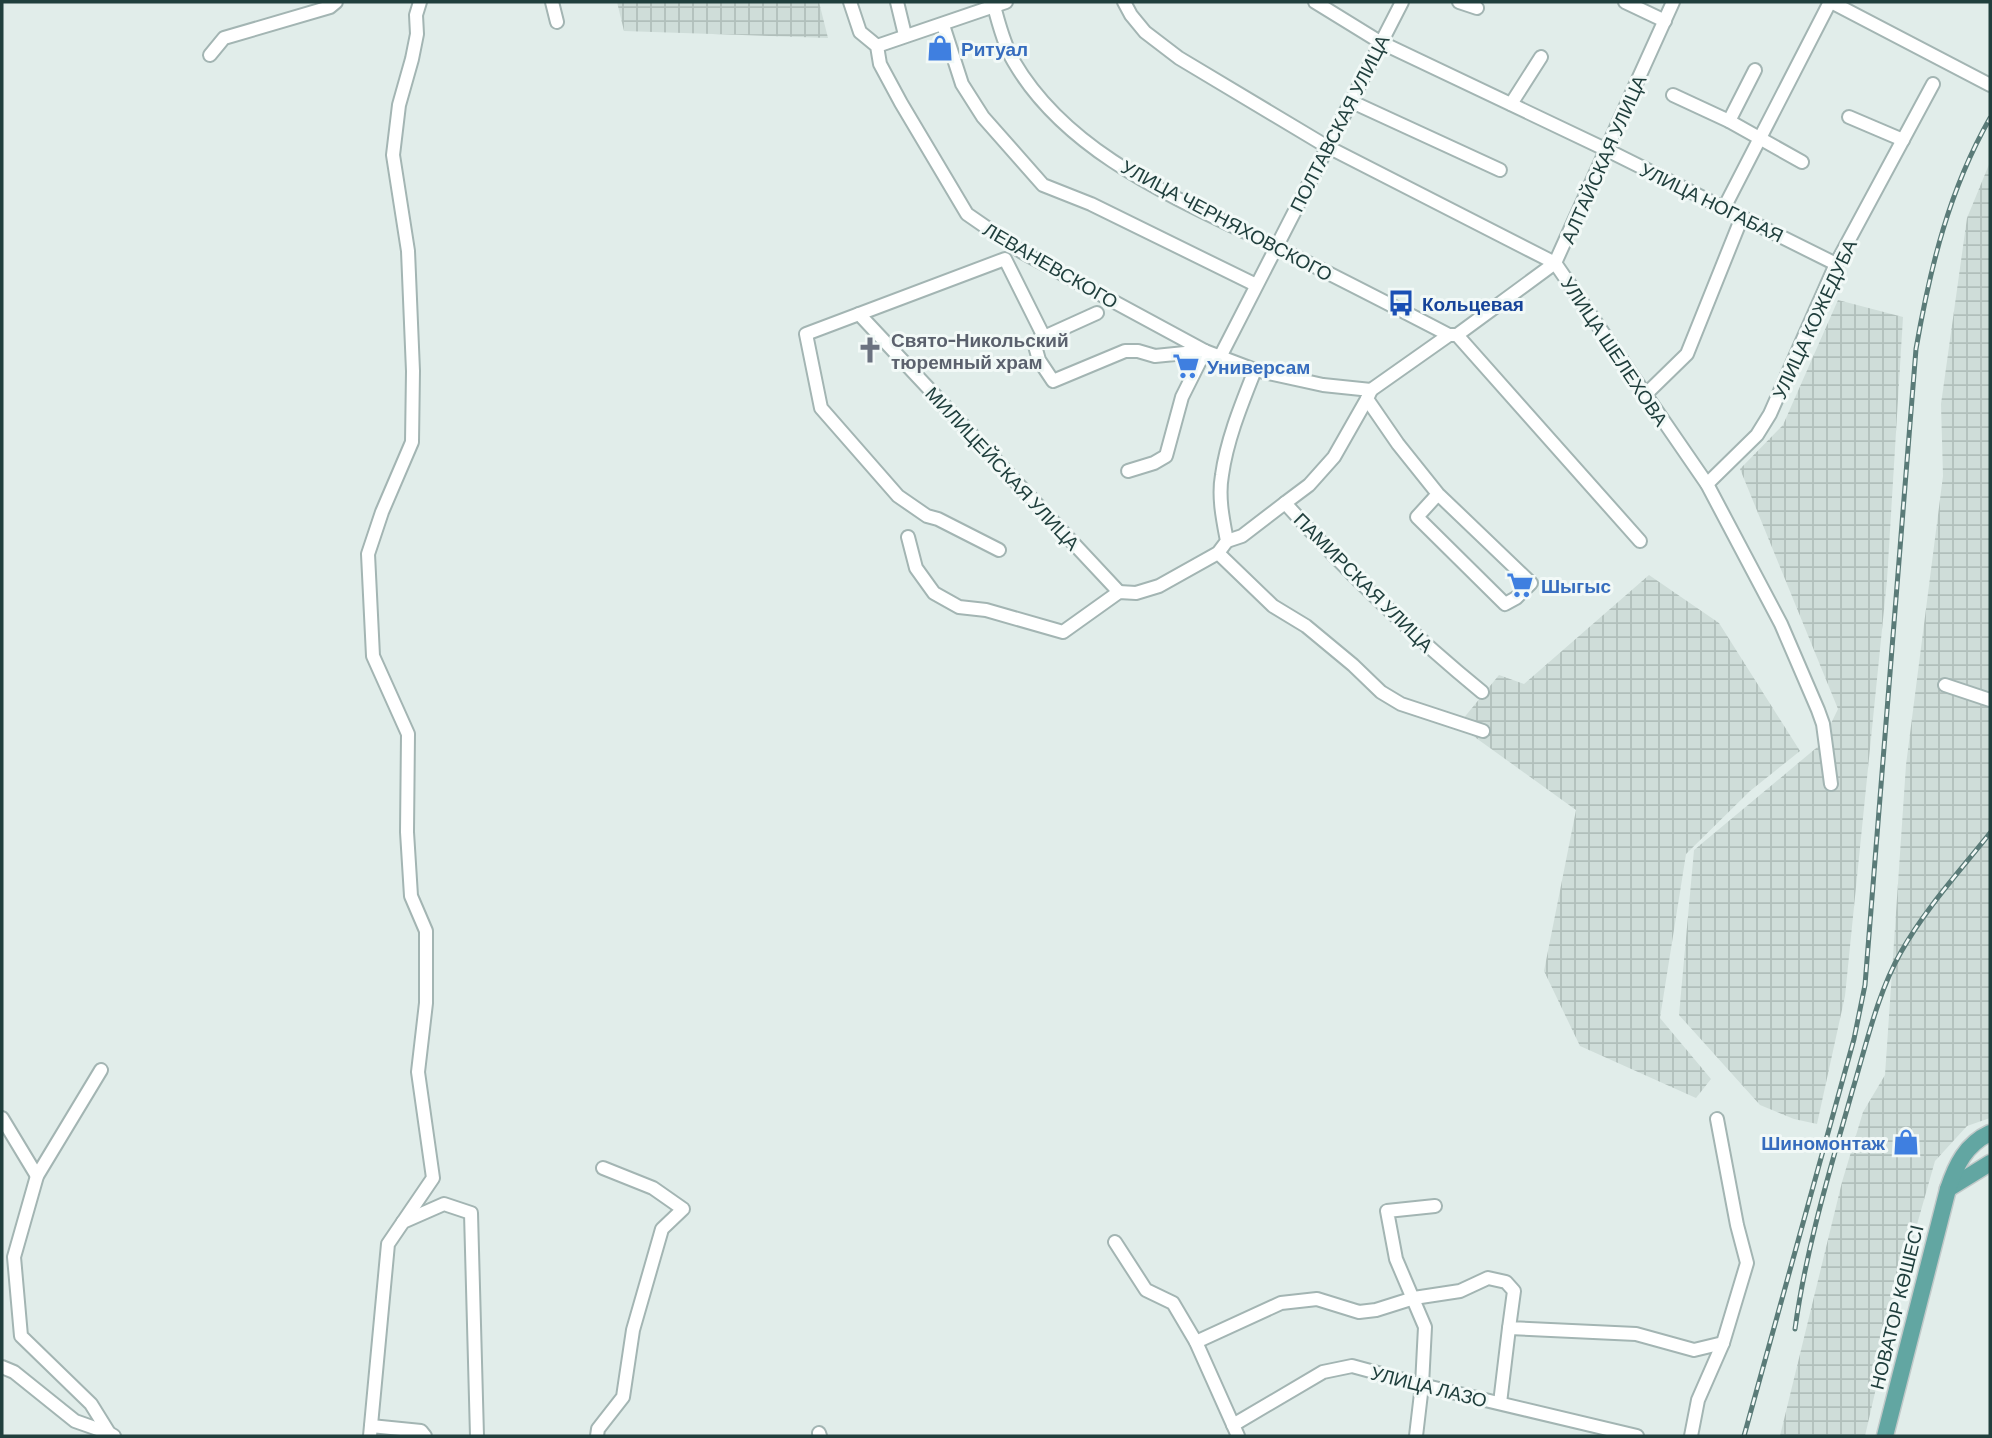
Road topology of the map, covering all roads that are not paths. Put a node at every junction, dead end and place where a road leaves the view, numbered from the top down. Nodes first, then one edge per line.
1 (336, 2) edge
2 (421, 2) edge
3 (552, 2) edge
4 (850, 2) edge
5 (897, 2) edge
6 (1124, 2) edge
7 (1315, 2) edge
8 (1402, 2) edge
9 (1460, 2) edge
10 (1625, 2) edge
11 (1674, 2) edge
12 (1830, 2) edge
13 (998, 3) edge
14 (1477, 8) dead end
15 (1665, 21) junction
16 (557, 22) dead end
17 (943, 25) junction
18 (905, 35) junction
19 (1380, 42) junction
20 (877, 46) junction
21 (211, 55) dead end
22 (1541, 57) dead end
23 (1755, 70) dead end
24 (1990, 82) edge
25 (1933, 84) dead end
26 (1673, 95) dead end
27 (1350, 101) junction
28 (1511, 104) junction
29 (1849, 117) dead end
30 (1728, 121) junction
31 (1760, 139) junction
32 (1903, 140) junction
33 (1326, 146) junction
34 (1607, 150) junction
35 (1802, 162) dead end
36 (1500, 170) dead end
37 (1724, 208) junction
38 (1742, 217) junction
39 (1277, 247) junction
40 (1555, 263) junction
41 (1836, 264) junction
42 (1256, 285) junction
43 (1097, 313) dead end
44 (859, 314) junction
45 (1453, 335) junction
46 (1044, 337) junction
47 (1205, 351) junction
48 (1220, 357) junction
49 (1255, 370) junction
50 (1369, 395) junction
51 (1645, 395) junction
52 (1128, 471) dead end
53 (1707, 484) junction
54 (1438, 494) junction
55 (1285, 503) junction
56 (908, 537) dead end
57 (1227, 541) junction
58 (1640, 541) dead end
59 (999, 550) dead end
60 (1218, 553) junction
61 (1119, 592) junction
62 (1945, 685) dead end
63 (1482, 692) dead end
64 (1990, 700) edge
65 (1483, 731) dead end
66 (1831, 784) dead end
67 (101, 1070) dead end
68 (2, 1118) edge
69 (1717, 1119) dead end
70 (1990, 1133) edge
71 (1967, 1150) junction
72 (1984, 1166) edge
73 (603, 1168) dead end
74 (37, 1176) junction
75 (1948, 1189) junction
76 (1435, 1206) dead end
77 (403, 1222) junction
78 (1115, 1242) dead end
79 (1414, 1298) junction
80 (1509, 1328) junction
81 (1196, 1342) junction
82 (1723, 1343) junction
83 (2, 1367) edge
84 (1422, 1385) junction
85 (1500, 1403) junction
86 (370, 1431) edge
87 (1235, 1431) edge
88 (111, 1434) edge
89 (425, 1436) edge
90 (477, 1436) edge
91 (597, 1436) edge
92 (1416, 1436) edge
93 (1637, 1436) edge
94 (1691, 1436) edge
95 (1885, 1436) edge

1 - 21 street
2 - 77 street
3 - 16 street
4 - 20 street, ЛЕВАНЕВСКОГО
5 - 18 street
6 - 33 street, УЛИЦА ШЕЛЕХОВА
7 - 19 street, УЛИЦА НОГАБАЯ
8 - 19 street, ПОЛТАВСКАЯ УЛИЦА
9 - 14 street
10 - 15 street
11 - 15 street, АЛТАЙСКАЯ УЛИЦА
12 - 24 street
12 - 31 street
13 - 17 street
13 - 39 street, УЛИЦА ЧЕРНЯХОВСКОГО
15 - 34 street, АЛТАЙСКАЯ УЛИЦА
17 - 18 street
17 - 42 street
18 - 20 street
19 - 27 street, ПОЛТАВСКАЯ УЛИЦА
19 - 28 street, УЛИЦА НОГАБАЯ
20 - 47 street, ЛЕВАНЕВСКОГО
22 - 28 street
23 - 30 street
25 - 32 street, УЛИЦА КОЖЕДУБА
26 - 30 street
27 - 33 street, ПОЛТАВСКАЯ УЛИЦА
27 - 36 street
28 - 34 street, УЛИЦА НОГАБАЯ
29 - 32 street
30 - 31 street
31 - 35 street
31 - 37 street
32 - 41 street, УЛИЦА КОЖЕДУБА
33 - 39 street, ПОЛТАВСКАЯ УЛИЦА
33 - 40 street, УЛИЦА ШЕЛЕХОВА
34 - 37 street, УЛИЦА НОГАБАЯ
34 - 40 street, АЛТАЙСКАЯ УЛИЦА
37 - 38 street, УЛИЦА НОГАБАЯ
38 - 41 street, УЛИЦА НОГАБАЯ
38 - 51 street
39 - 42 street, ПОЛТАВСКАЯ УЛИЦА
39 - 45 street, УЛИЦА ЧЕРНЯХОВСКОГО
40 - 45 street, АЛТАЙСКАЯ УЛИЦА
40 - 51 street, УЛИЦА ШЕЛЕХОВА
41 - 53 street, УЛИЦА КОЖЕДУБА
42 - 48 street, ПОЛТАВСКАЯ УЛИЦА
43 - 46 street, ЛЕВАНЕВСКОГО
44 - 46 street, ЛЕВАНЕВСКОГО
44 - 59 street, ЛЕВАНЕВСКОГО
44 - 61 street, МИЛИЦЕЙСКАЯ УЛИЦА
45 - 50 street, АЛТАЙСКАЯ УЛИЦА
45 - 58 street, УЛИЦА ЧЕРНЯХОВСКОГО
46 - 47 street, ЛЕВАНЕВСКОГО
47 - 48 street, ЛЕВАНЕВСКОГО
47 - 52 street
48 - 49 street, ЛЕВАНЕВСКОГО
49 - 50 street, ЛЕВАНЕВСКОГО
49 - 57 street
50 - 54 street
50 - 55 street, ПАМИРСКАЯ УЛИЦА
51 - 53 street, УЛИЦА ШЕЛЕХОВА
53 - 66 street, УЛИЦА ШЕЛЕХОВА
54 - 54 street
55 - 57 street
55 - 63 street, ПАМИРСКАЯ УЛИЦА
56 - 61 street
57 - 60 street
60 - 61 street
60 - 65 street
62 - 64 street
67 - 74 street
68 - 74 street
69 - 82 street
70 - 71 main road, НОВАТОР КӨШЕСІ
71 - 72 main road
71 - 75 main road, НОВАТОР КӨШЕСІ
72 - 75 main road
73 - 91 street
74 - 88 street
75 - 95 main road, НОВАТОР КӨШЕСІ
76 - 79 street
77 - 86 street
77 - 90 street
78 - 81 street
79 - 80 street
79 - 81 street
79 - 84 street
80 - 82 street
80 - 85 street
81 - 87 street
82 - 94 street
83 - 88 street
84 - 85 street, УЛИЦА ЛАЗО
84 - 87 street, УЛИЦА ЛАЗО
84 - 92 street
85 - 93 street, УЛИЦА ЛАЗО
86 - 89 street

